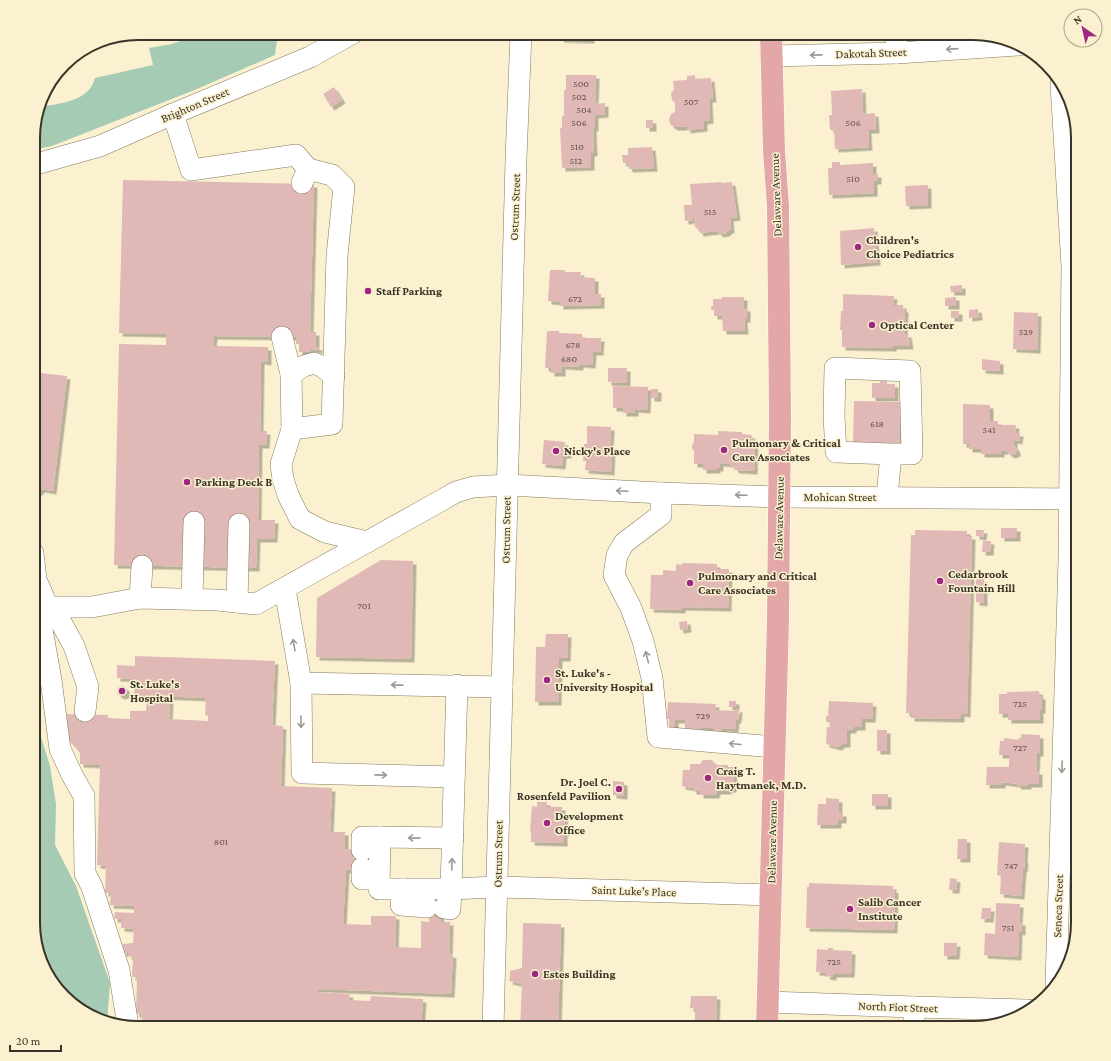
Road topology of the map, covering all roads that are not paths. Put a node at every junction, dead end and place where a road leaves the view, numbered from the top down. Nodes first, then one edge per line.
1 (340, 40) edge
2 (521, 40) edge
3 (771, 40) edge
4 (896, 43) edge
5 (1003, 45) edge
6 (771, 56) junction
7 (1062, 97) edge
8 (173, 114) junction
9 (40, 163) edge
10 (1071, 214) edge
11 (282, 337) dead end
12 (291, 374) junction
13 (334, 376) junction
14 (292, 428) junction
15 (891, 454) junction
16 (507, 485) junction
17 (661, 493) junction
18 (780, 497) junction
19 (887, 497) junction
20 (1071, 499) edge
21 (194, 522) dead end
22 (239, 524) dead end
23 (367, 542) junction
24 (142, 566) dead end
25 (1071, 580) edge
26 (285, 588) junction
27 (40, 589) edge
28 (140, 598) junction
29 (192, 599) junction
30 (237, 602) junction
31 (48, 607) junction
32 (301, 684) junction
33 (457, 685) junction
34 (502, 687) junction
35 (86, 711) dead end
36 (774, 747) junction
37 (454, 777) junction
38 (380, 837) junction
39 (453, 838) junction
40 (379, 879) junction
41 (497, 887) junction
42 (403, 889) junction
43 (771, 895) junction
44 (441, 902) junction
45 (1056, 974) edge
46 (768, 1002) junction
47 (1016, 1011) edge
48 (914, 1018) edge
49 (127, 1020) edge
50 (493, 1021) edge
51 (767, 1021) edge

1 - 8 street, Brighton Street
2 - 16 street, Ostrum Street
3 - 6 main road, Delaware Avenue
5 -> 4 street, Dakotah Street
4 -> 6 street, Dakotah Street
6 - 18 main road, Delaware Avenue
7 - 10 street, Seneca Street
8 - 9 street, Brighton Street
8 - 13 street
11 - 12 street
12 - 13 street
12 - 14 street
13 - 14 street
14 - 23 street
15 - 15 street
15 - 19 street
17 -> 16 street, Mohican Street
16 - 23 street, Mohican Street
16 - 34 street, Ostrum Street
18 -> 17 street, Mohican Street
36 -> 17 street
18 - 19 street, Mohican Street
18 - 36 main road, Delaware Avenue
19 - 20 street, Mohican Street
21 - 29 street
22 - 30 street
23 - 26 street, Mohican Street
24 - 28 street
25 -> 45 street, Seneca Street
26 - 30 street, Mohican Street
32 -> 26 street
27 - 31 street
28 - 29 street, Mohican Street
28 - 31 street, Mohican Street
29 - 30 street, Mohican Street
31 - 35 street
31 - 49 street
33 -> 32 street
32 -> 37 street
33 - 34 street
33 - 37 street
34 - 41 street, Ostrum Street
36 - 43 main road, Delaware Avenue
37 - 39 street
39 -> 38 street
38 - 40 street
38 - 40 street
44 -> 39 street
40 - 42 street
41 - 43 street, Saint Luke's Place
41 - 44 street, Saint Luke's Place
41 - 50 street, Ostrum Street
42 - 44 street
42 - 44 street
43 - 46 main road, Delaware Avenue
46 - 48 street, North Fiot Street
46 - 51 main road, Delaware Avenue
47 - 48 street, North Fiot Street

